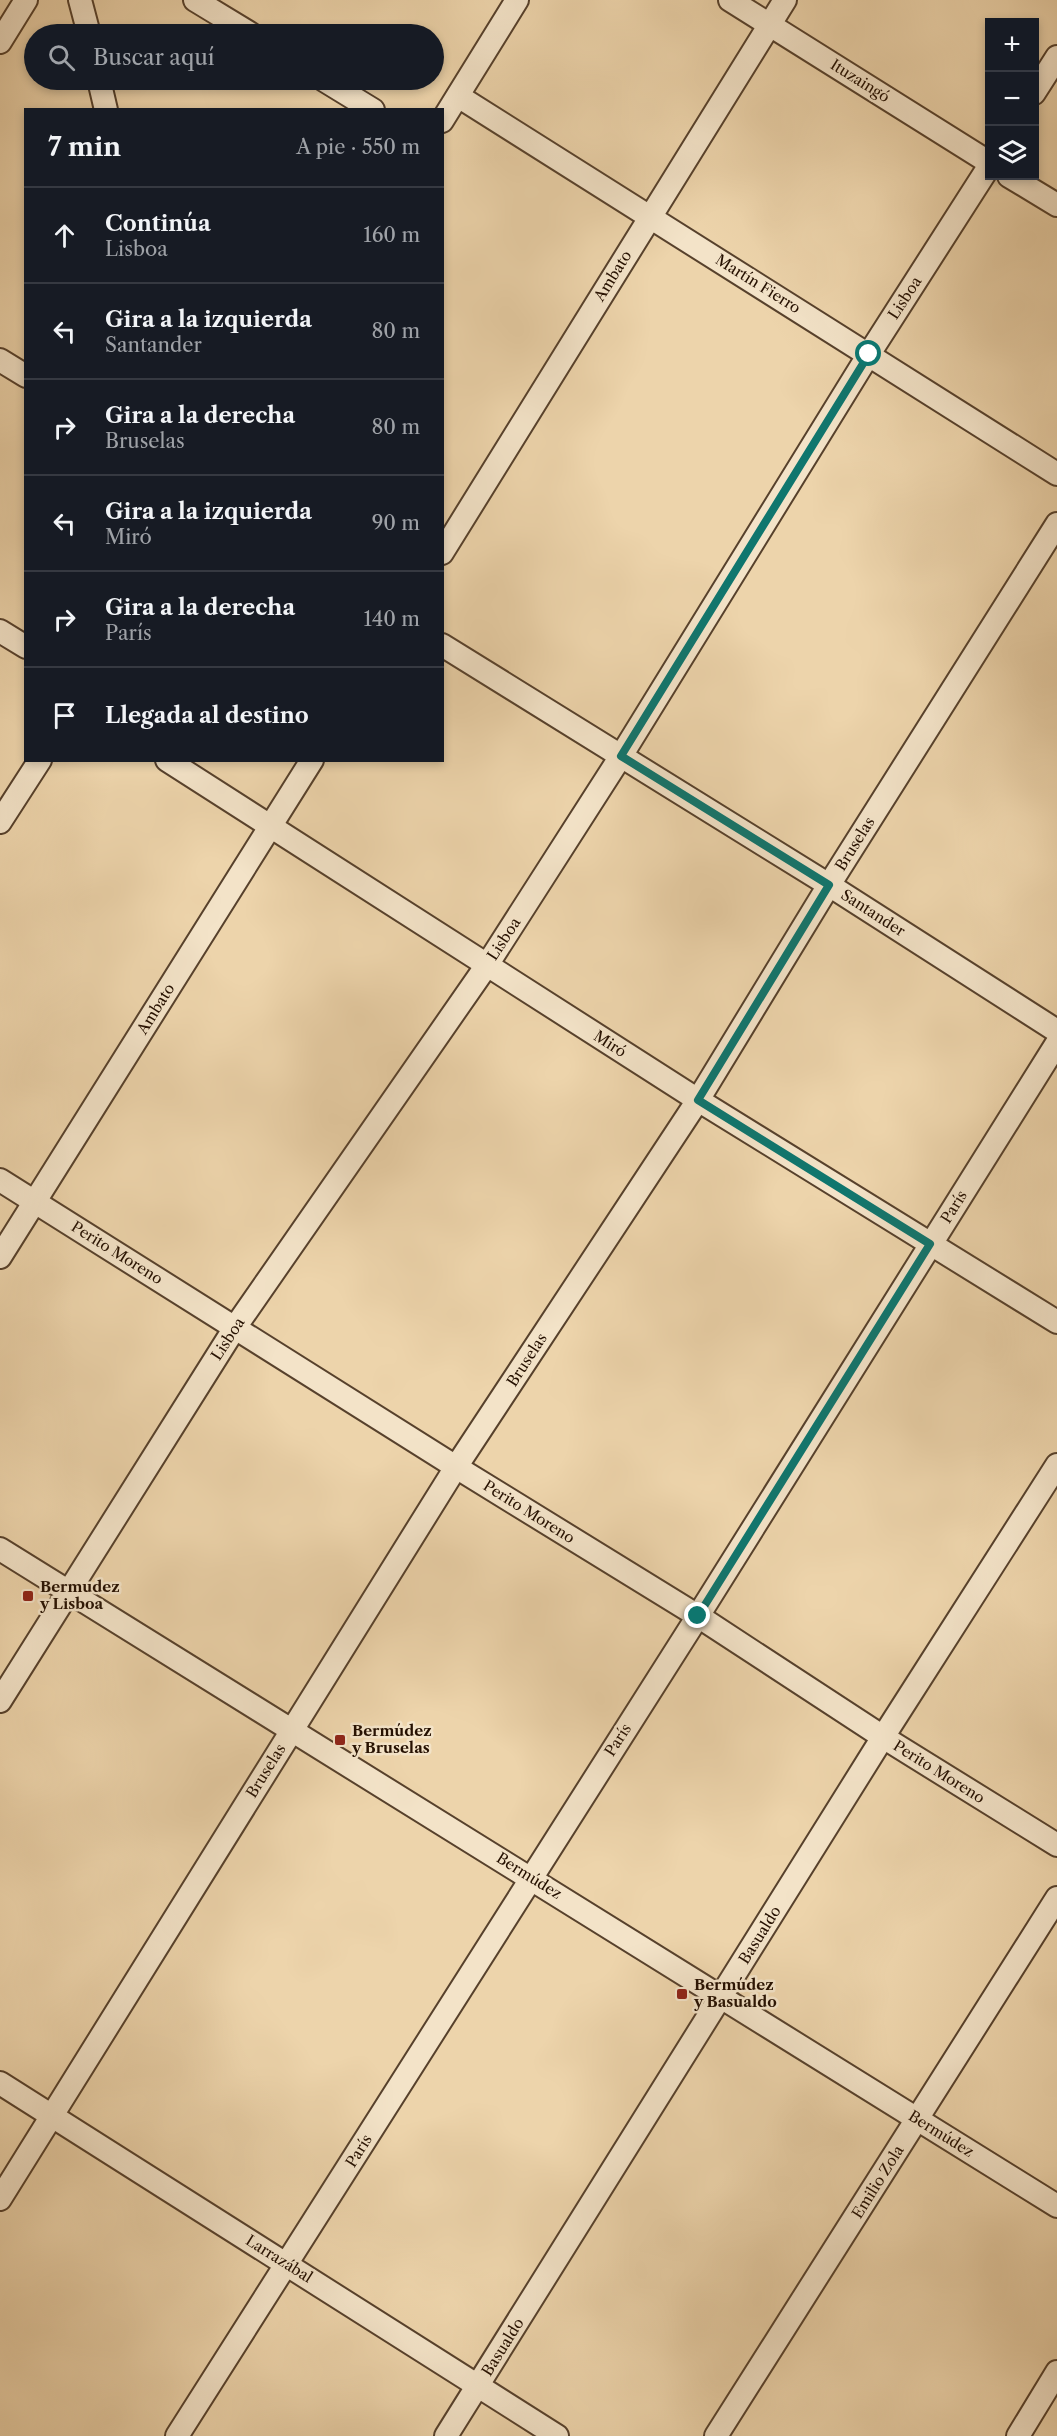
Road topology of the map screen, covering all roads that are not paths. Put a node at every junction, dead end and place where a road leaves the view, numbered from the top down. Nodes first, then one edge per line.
1 (26, 0) edge
2 (80, 0) edge
3 (195, 0) edge
4 (517, 0) edge
5 (730, 0) edge
6 (785, 0) edge
7 (86, 24) edge
8 (235, 24) edge
9 (770, 24) junction
10 (0, 42) edge
11 (1057, 57) edge
12 (1039, 86) edge
13 (101, 90) edge
14 (340, 90) edge
15 (458, 96) junction
16 (106, 108) edge
17 (370, 108) edge
18 (444, 118) edge
19 (985, 161) edge
20 (985, 172) edge
21 (1016, 180) edge
22 (1057, 205) edge
23 (650, 216) junction
24 (869, 354) junction
25 (0, 360) edge
26 (24, 375) edge
27 (1057, 474) edge
28 (1057, 524) edge
29 (444, 550) edge
30 (0, 631) edge
31 (24, 646) edge
32 (444, 646) edge
33 (621, 756) junction
34 (39, 762) edge
35 (170, 762) edge
36 (311, 762) edge
37 (0, 822) edge
38 (270, 826) junction
39 (829, 885) junction
40 (487, 965) junction
41 (1057, 1031) edge
42 (1057, 1043) edge
43 (698, 1100) junction
44 (0, 1180) edge
45 (35, 1202) junction
46 (930, 1244) junction
47 (0, 1257) edge
48 (1057, 1322) edge
49 (236, 1326) junction
50 (1057, 1465) edge
51 (456, 1467) junction
52 (0, 1549) edge
53 (68, 1591) junction
54 (698, 1616) junction
55 (0, 1701) edge
56 (292, 1730) junction
57 (883, 1737) junction
58 (1057, 1845) edge
59 (530, 1877) junction
60 (1057, 1898) edge
61 (722, 1996) junction
62 (0, 2084) edge
63 (53, 2116) junction
64 (917, 2120) junction
65 (0, 2199) edge
66 (1057, 2206) edge
67 (288, 2264) junction
68 (1057, 2372) edge
69 (477, 2387) junction
70 (177, 2436) edge
71 (446, 2436) edge
72 (557, 2436) edge
73 (716, 2436) edge
74 (1018, 2436) edge

1 - 10 street
2 - 7 street
3 - 8 street
4 - 15 street
5 - 9 street, Ituzaingó
6 - 9 street, Ambato
9 - 19 street, Ituzaingó
9 - 23 street, Ambato
11 - 12 street
13 - 16 street
14 - 17 street
15 - 18 street
15 - 23 street, Martín Fierro
20 - 24 street, Lisboa
21 - 22 street
23 - 24 street, Martín Fierro
23 - 29 street, Ambato
24 - 27 street, Martín Fierro
24 - 33 street, Lisboa
25 - 26 street
28 - 39 street, Bruselas
30 - 31 street
32 - 33 street, Santander
33 - 39 street, Santander
33 - 40 street, Lisboa
34 - 37 street
35 - 38 street, Miró
36 - 38 street, Ambato
38 - 40 street, Miró
38 - 45 street, Ambato
39 - 41 street, Santander
39 - 43 street, Bruselas
40 - 43 street, Miró
40 - 49 street, Lisboa
42 - 46 street, París
43 - 46 street, Miró
43 - 51 street, Bruselas
44 - 45 street, Perito Moreno
45 - 47 street, Ambato
45 - 49 street, Perito Moreno
46 - 48 street, Miró
46 - 54 street, París
49 - 51 street, Perito Moreno
49 - 53 street, Lisboa
50 - 57 street, Basualdo
51 - 54 street, Perito Moreno
51 - 56 street, Bruselas
52 - 53 street, Bermúdez
53 - 55 street, Lisboa
53 - 56 street, Bermúdez
54 - 57 street, Perito Moreno
54 - 59 street, París
56 - 59 street, Bermúdez
56 - 63 street, Bruselas
57 - 58 street, Perito Moreno
57 - 61 street, Basualdo
59 - 61 street, Bermúdez
59 - 67 street, París
60 - 64 street, Emilio Zola
61 - 64 street, Bermúdez
61 - 69 street, Basualdo
62 - 63 street, Larrazábal
63 - 65 street, Bruselas
63 - 67 street, Larrazábal
64 - 66 street, Bermúdez
64 - 73 street, Emilio Zola
67 - 69 street, Larrazábal
67 - 70 street, París
68 - 74 street
69 - 71 street, Basualdo
69 - 72 street, Larrazábal

